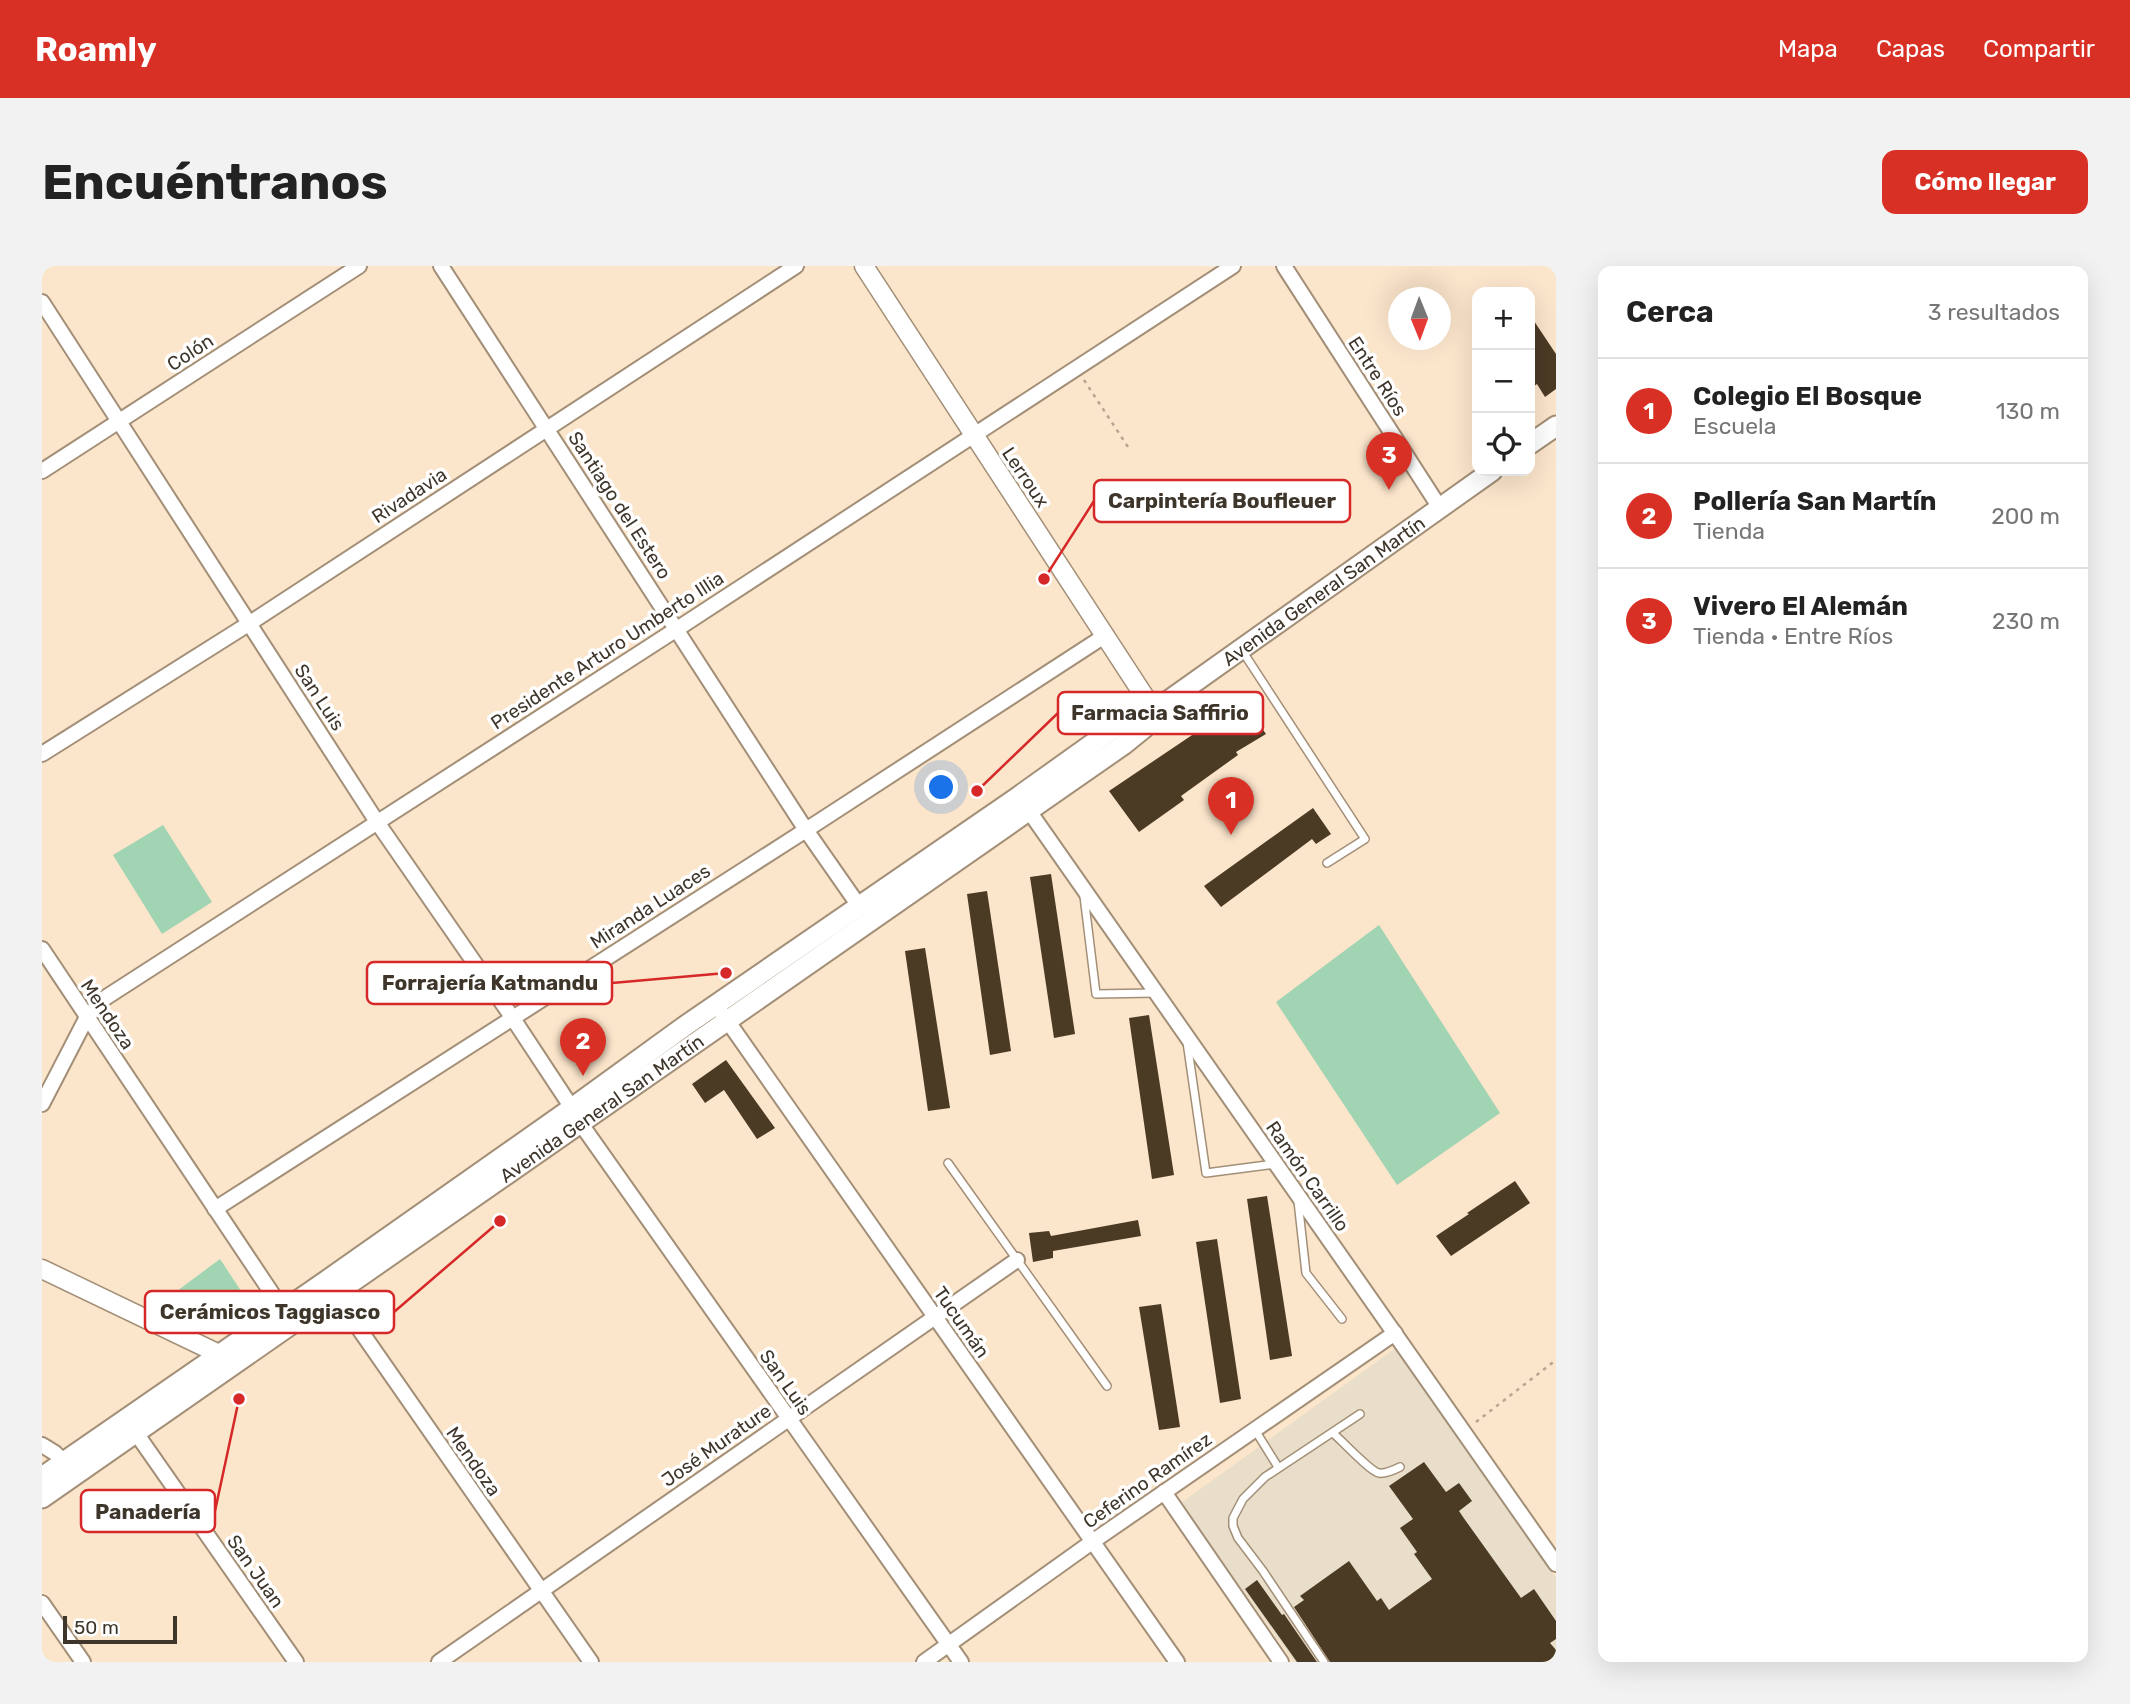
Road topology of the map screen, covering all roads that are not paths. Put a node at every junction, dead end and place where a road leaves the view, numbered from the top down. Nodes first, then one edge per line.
1 (359, 266) edge
2 (442, 266) edge
3 (796, 266) edge
4 (864, 266) edge
5 (1233, 266) edge
6 (1284, 266) edge
7 (42, 303) edge
8 (118, 421) junction
9 (1556, 426) edge
10 (547, 427) junction
11 (974, 435) junction
12 (1535, 441) edge
13 (42, 471) edge
14 (1485, 476) edge
15 (1440, 508) junction
16 (250, 623) junction
17 (677, 629) junction
18 (1106, 635) junction
19 (1240, 648) junction
20 (1154, 711) junction
21 (42, 754) edge
22 (1029, 811) junction
23 (377, 822) junction
24 (806, 830) junction
25 (1327, 863) dead end
26 (1083, 889) junction
27 (859, 906) junction
28 (42, 949) edge
29 (1157, 993) junction
30 (716, 1004) junction
31 (87, 1017) junction
32 (512, 1017) junction
33 (728, 1020) junction
34 (1186, 1034) junction
35 (44, 1097) edge
36 (576, 1116) junction
37 (948, 1163) dead end
38 (1276, 1164) junction
39 (1297, 1193) junction
40 (215, 1209) junction
41 (1017, 1259) junction
42 (42, 1269) edge
43 (331, 1287) junction
44 (283, 1310) junction
45 (934, 1315) junction
46 (1342, 1319) dead end
47 (1395, 1334) junction
48 (225, 1359) junction
49 (1107, 1386) dead end
50 (1360, 1414) dead end
51 (788, 1419) junction
52 (1255, 1430) junction
53 (136, 1433) junction
54 (1333, 1433) junction
55 (42, 1445) edge
56 (64, 1462) junction
57 (1278, 1467) junction
58 (1400, 1467) dead end
59 (42, 1477) edge
60 (1164, 1492) junction
61 (42, 1498) edge
62 (1092, 1542) junction
63 (1556, 1564) edge
64 (541, 1591) junction
65 (42, 1603) edge
66 (949, 1645) junction
67 (83, 1662) edge
68 (296, 1662) edge
69 (439, 1662) edge
70 (591, 1662) edge
71 (924, 1662) edge
72 (961, 1662) edge
73 (1178, 1662) edge
74 (1281, 1662) edge
75 (1324, 1662) edge

1 - 8 street, Colón
2 - 10 street, Santiago del Estero
3 - 10 street, Rivadavia
4 - 11 street, Lerroux
5 - 11 street, Presidente Arturo Umberto Illia
6 - 15 street, Entre Ríos
7 - 8 street, San Luis
8 - 13 street, Colón
8 - 16 street, San Luis
9 - 12 main road
10 - 16 street, Rivadavia
10 - 17 street, Santiago del Estero
11 - 17 street, Presidente Arturo Umberto Illia
11 - 18 street, Lerroux
14 - 15 main road, Avenida General San Martín
15 - 19 main road, Avenida General San Martín
16 - 21 street, Rivadavia
16 - 23 street, San Luis
17 - 23 street, Presidente Arturo Umberto Illia
17 - 24 street, Santiago del Estero
18 - 20 street, Lerroux
18 - 24 street, Miranda Luaces
19 - 20 main road, Avenida General San Martín
19 - 25 lane
20 - 22 main road, Avenida General San Martín
20 - 27 main road, Avenida General San Martín
22 - 26 street, Ramón Carrillo
22 - 33 main road, Avenida General San Martín
23 - 31 street, Presidente Arturo Umberto Illia
23 - 32 street, San Luis
24 - 27 street, Santiago del Estero
24 - 32 street, Miranda Luaces
26 - 29 street, Ramón Carrillo
26 - 29 lane
27 - 30 main road, Avenida General San Martín
28 - 31 street, Mendoza
29 - 34 street, Ramón Carrillo
30 - 33 street, Tucumán
30 - 36 main road, Avenida General San Martín
31 - 35 street, Presidente Arturo Umberto Illia
31 - 40 street, Mendoza
32 - 36 street, San Luis
32 - 40 street, Miranda Luaces
33 - 36 main road, Avenida General San Martín
33 - 45 street, Tucumán
34 - 38 street, Ramón Carrillo
34 - 38 lane
36 - 43 main road, Avenida General San Martín
36 - 51 street, San Luis
37 - 41 lane
38 - 39 street, Ramón Carrillo
39 - 46 lane
39 - 47 street, Ramón Carrillo
40 - 44 street, Mendoza
41 - 45 street, José Murature
41 - 49 lane
42 - 48 street
43 - 44 main road, Avenida General San Martín
43 - 48 main road, Avenida General San Martín
43 - 64 street, Mendoza
44 - 48 main road, Avenida General San Martín
45 - 51 street, José Murature
45 - 62 street, Tucumán
47 - 52 street, Ceferino Ramírez
47 - 63 street, Ramón Carrillo
48 - 53 main road, Avenida General San Martín
48 - 56 main road, Avenida General San Martín
50 - 54 lane
51 - 64 street, José Murature
51 - 66 street, San Luis
52 - 57 lane
52 - 60 street, Ceferino Ramírez
53 - 61 main road, Avenida General San Martín
53 - 68 street, San Juan
54 - 57 lane
54 - 58 lane
55 - 56 street
56 - 59 main road, Avenida General San Martín
57 - 75 lane
60 - 62 street, Ceferino Ramírez
60 - 74 street
62 - 66 street, Ceferino Ramírez
62 - 73 street, Tucumán
64 - 69 street, José Murature
64 - 70 street, Mendoza
65 - 67 street
66 - 71 street, Ceferino Ramírez
66 - 72 street, San Luis

